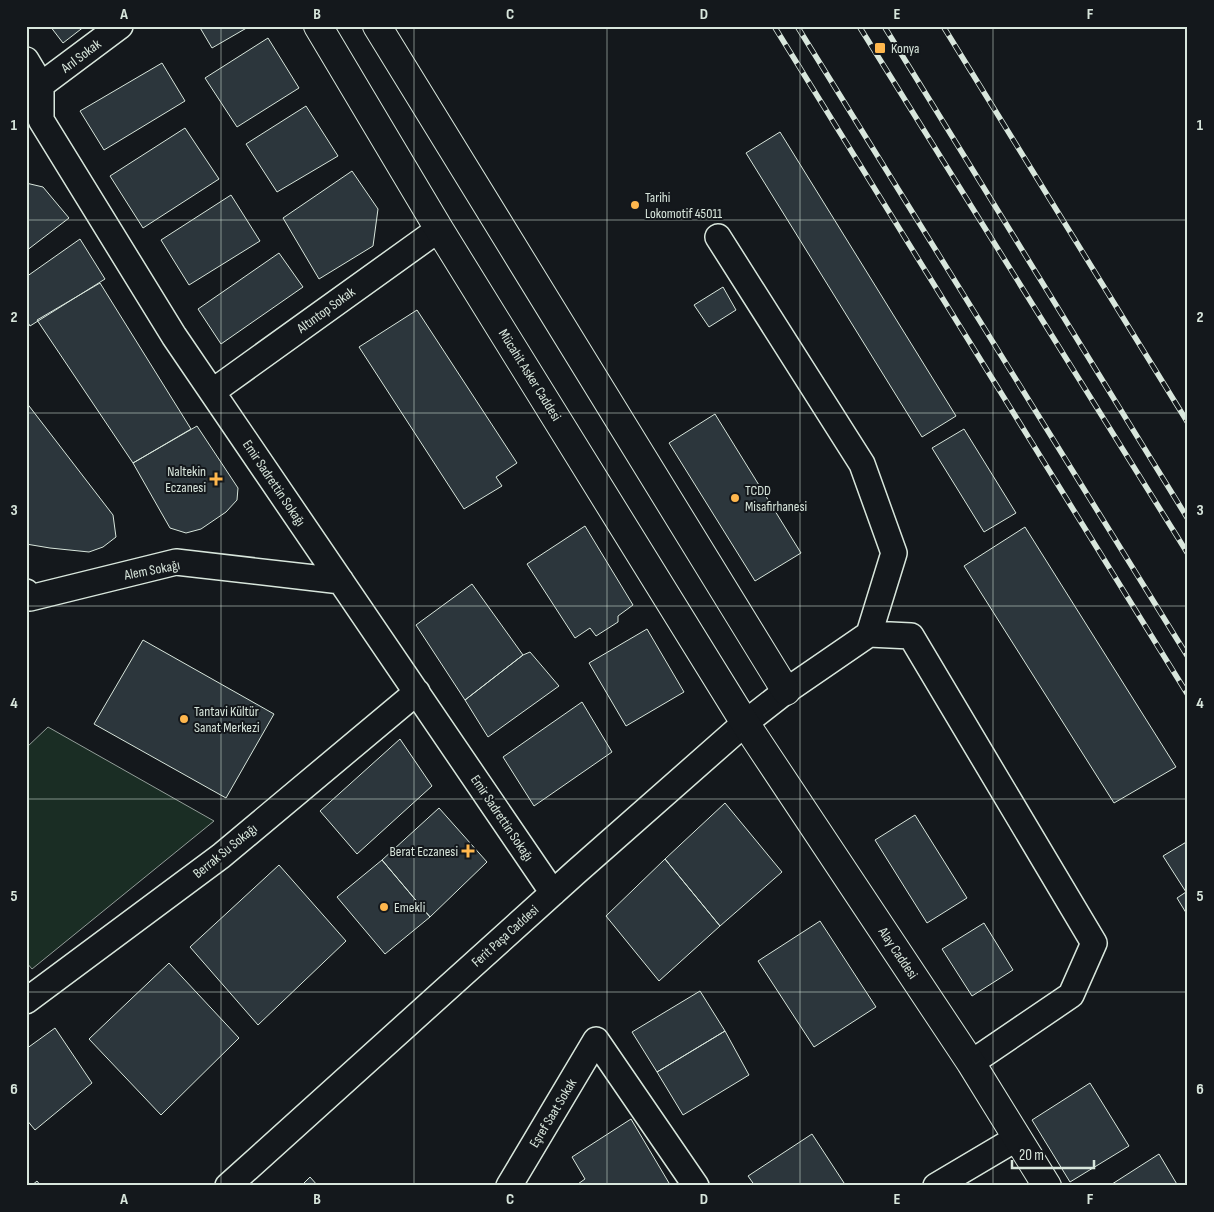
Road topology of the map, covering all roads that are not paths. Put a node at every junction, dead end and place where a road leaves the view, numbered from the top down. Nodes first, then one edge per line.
1 (120, 26) edge
2 (318, 26) edge
3 (377, 26) edge
4 (26, 60) edge
5 (41, 85) junction
6 (34, 126) edge
7 (439, 229) junction
8 (718, 237) dead end
9 (212, 392) junction
10 (341, 581) junction
11 (26, 592) edge
12 (869, 634) junction
13 (786, 691) junction
14 (417, 692) junction
15 (745, 722) junction
16 (553, 893) junction
17 (26, 1001) edge
18 (971, 1063) junction
19 (1017, 1138) junction
20 (228, 1186) edge
21 (509, 1186) edge
22 (696, 1186) edge
23 (936, 1186) edge
24 (1047, 1186) edge

1 - 5 street, Arıl Sokak
2 - 7 main road, Mücahit Asker Caddesi
3 - 13 main road
4 - 5 street
5 - 6 street, Emir Sadrettin Sokağı
6 - 9 street, Emir Sadrettin Sokağı
7 - 9 street, Altıntop Sokak
7 - 15 main road, Mücahit Asker Caddesi
8 - 12 street
9 - 10 street, Emir Sadrettin Sokağı
10 - 11 street, Alem Sokağı
10 - 14 street, Emir Sadrettin Sokağı
12 - 13 street, Ferit Paşa Caddesi
12 - 18 street
13 - 15 street, Ferit Paşa Caddesi
14 - 16 street, Emir Sadrettin Sokağı
14 - 17 street, Berrak Su Sokağı
15 - 16 street, Ferit Paşa Caddesi
15 - 18 main road, Alay Caddesi
16 - 20 street, Ferit Paşa Caddesi
18 - 19 main road, Alay Caddesi
19 - 23 street
19 - 24 main road, Alay Caddesi
21 - 22 street, Eşref Saat Sokak

